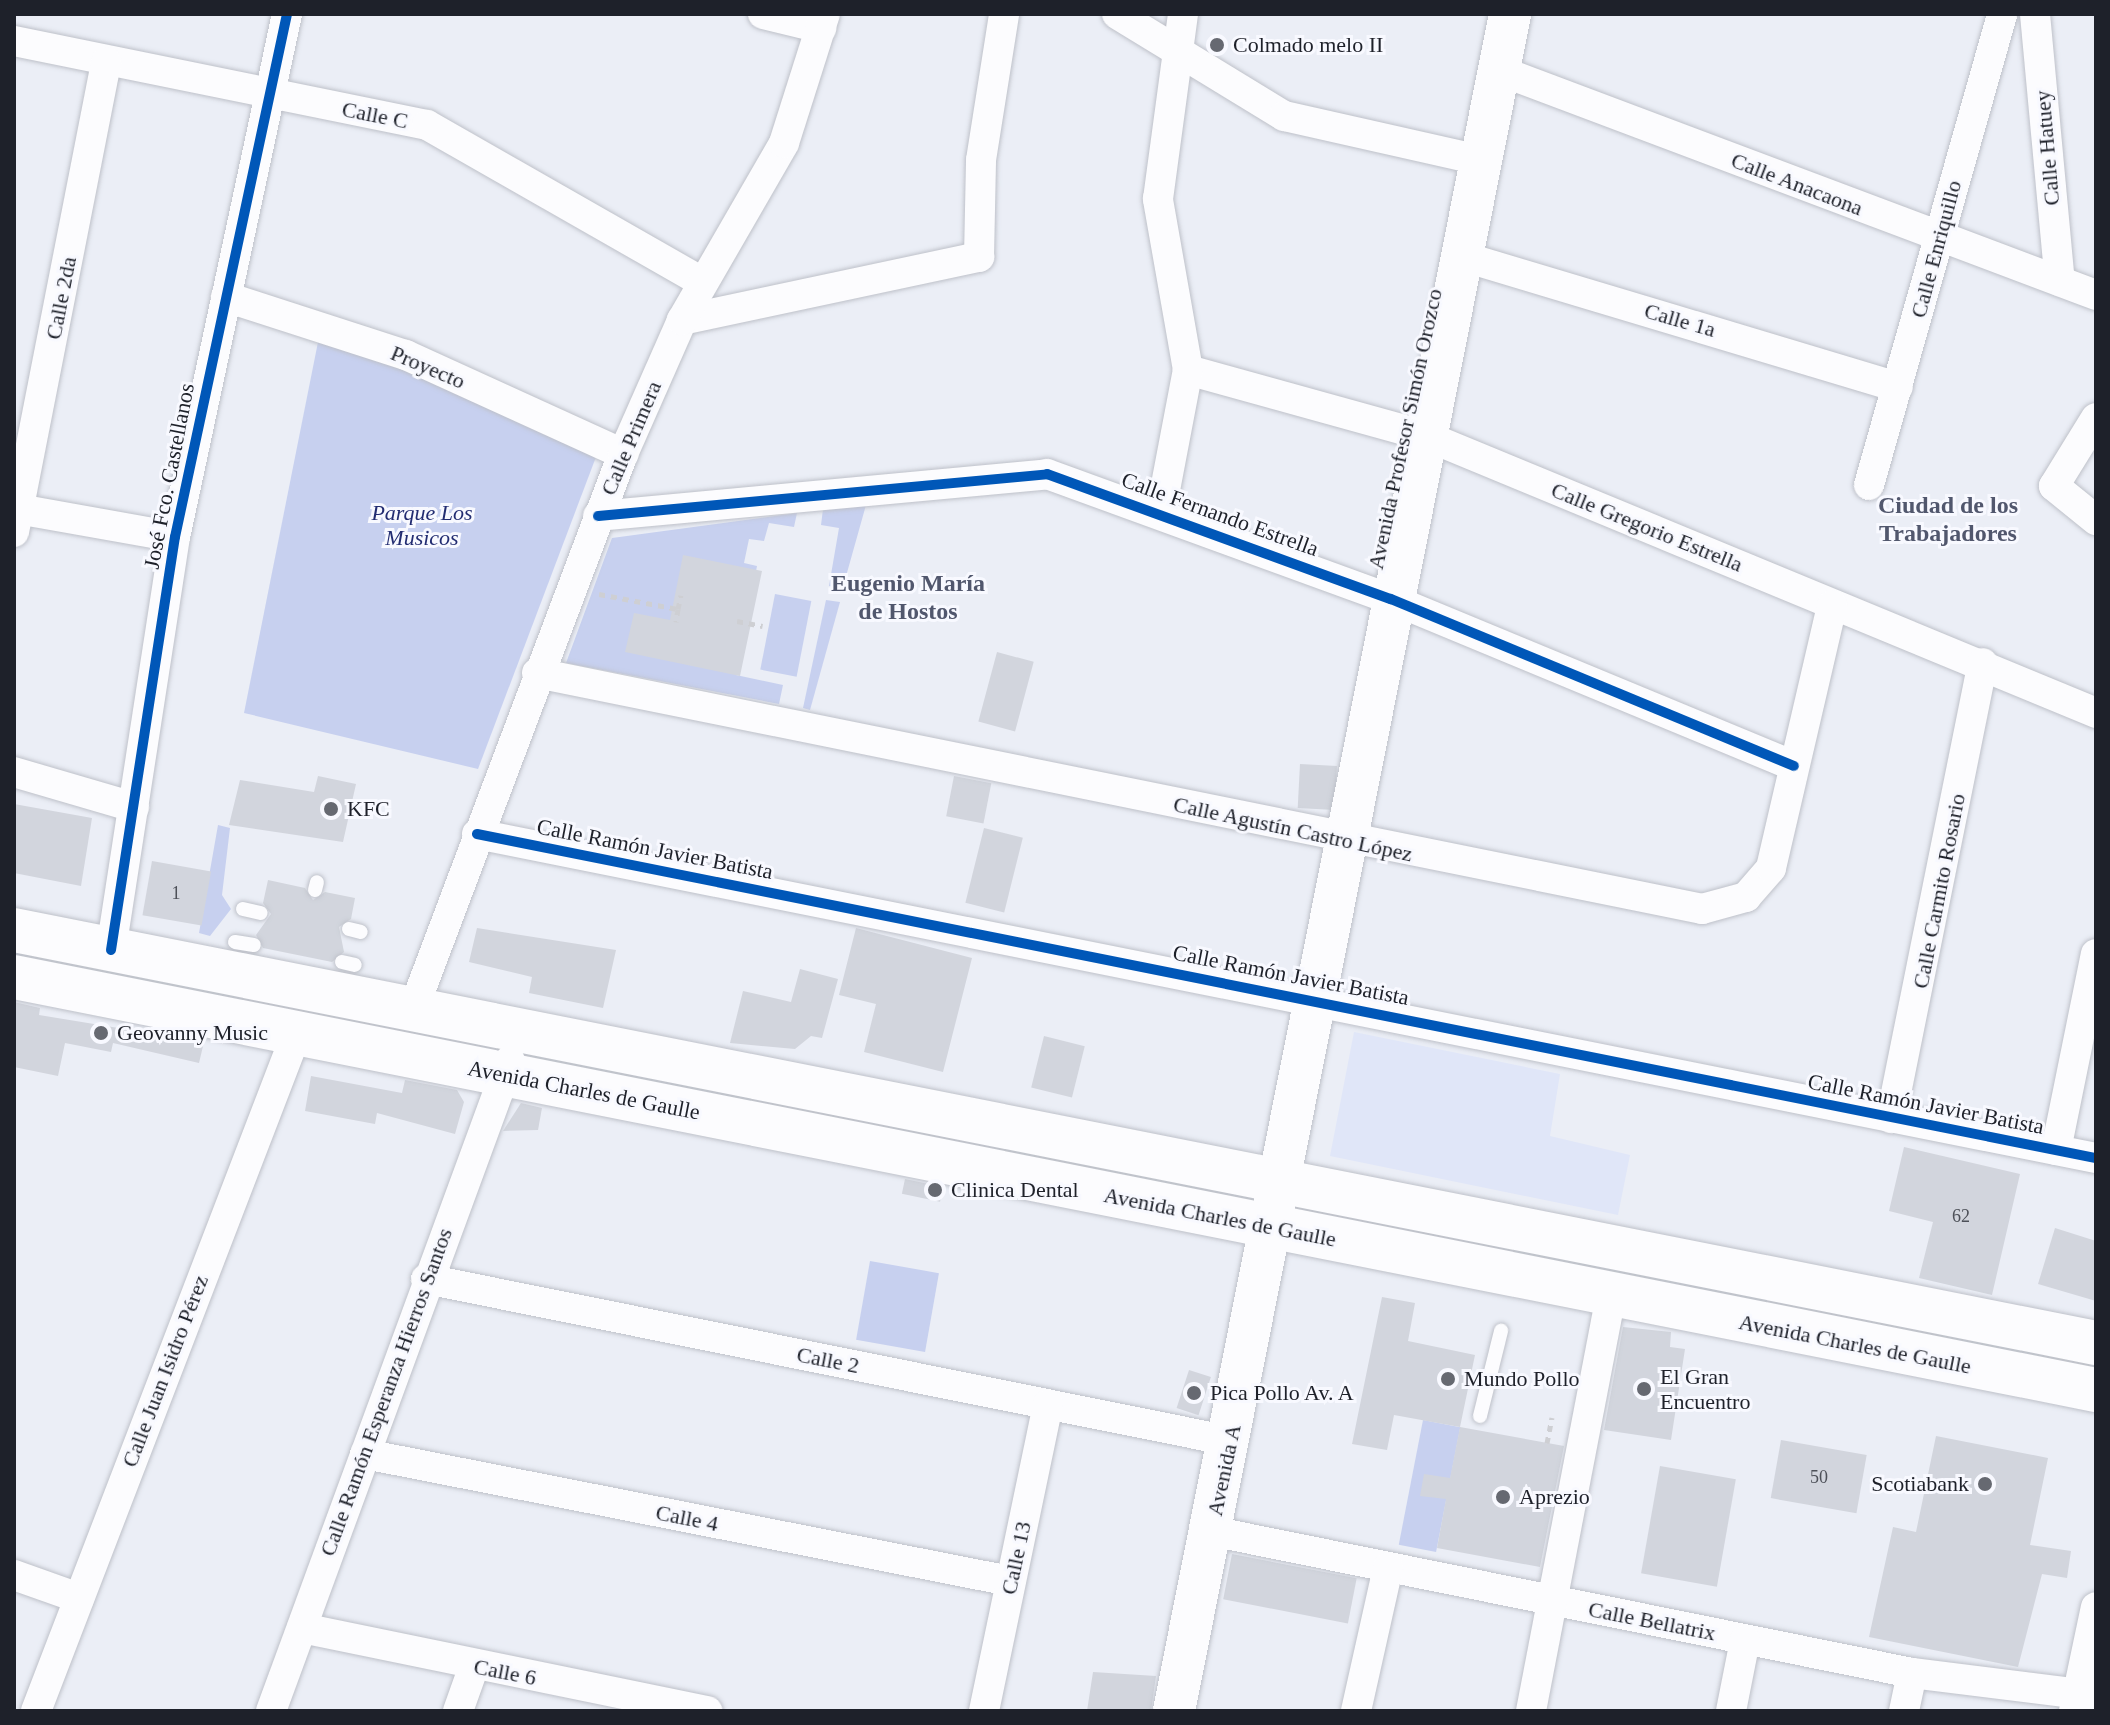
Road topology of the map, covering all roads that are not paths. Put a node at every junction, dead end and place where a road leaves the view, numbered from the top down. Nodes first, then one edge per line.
1 (287, 14) edge
2 (763, 14) edge
3 (1004, 14) edge
4 (1117, 14) edge
5 (1183, 14) edge
6 (1510, 14) edge
7 (2002, 14) edge
8 (2035, 14) edge
9 (823, 21) edge
10 (14, 41) edge
11 (1175, 51) junction
12 (106, 62) junction
13 (1498, 70) junction
14 (270, 95) junction
15 (1480, 160) junction
16 (1938, 239) junction
17 (1461, 256) junction
18 (2060, 281) junction
19 (702, 282) junction
20 (2096, 295) edge
21 (226, 297) junction
22 (682, 320) junction
23 (1188, 370) junction
24 (1898, 387) junction
25 (2096, 418) edge
26 (1426, 436) junction
27 (623, 454) junction
28 (1869, 485) dead end
29 (1161, 511) junction
30 (598, 516) junction
31 (2096, 520) edge
32 (16, 521) edge
33 (175, 537) junction
34 (1391, 599) junction
35 (1832, 605) junction
36 (1983, 663) junction
37 (537, 673) junction
38 (2096, 713) edge
39 (1794, 766) junction
40 (14, 772) edge
41 (134, 807) junction
42 (477, 834) junction
43 (1347, 840) junction
44 (243, 909) dead end
45 (261, 913) dead end
46 (14, 930) edge
47 (235, 942) dead end
48 (254, 945) dead end
49 (111, 950) junction
50 (2096, 954) edge
51 (14, 977) edge
52 (1315, 1000) junction
53 (413, 1010) junction
54 (297, 1032) junction
55 (528, 1032) junction
56 (501, 1073) junction
57 (1891, 1118) junction
58 (2056, 1150) junction
59 (2096, 1158) edge
60 (1281, 1183) junction
61 (1272, 1228) junction
62 (1617, 1274) junction
63 (426, 1279) junction
64 (1501, 1331) dead end
65 (2096, 1343) edge
66 (2096, 1390) edge
67 (1048, 1405) junction
68 (1480, 1416) dead end
69 (1230, 1441) junction
70 (365, 1454) junction
71 (1211, 1531) junction
72 (1388, 1568) junction
73 (14, 1575) edge
74 (1010, 1581) junction
75 (79, 1598) junction
76 (1553, 1602) junction
77 (2096, 1607) edge
78 (302, 1628) junction
79 (1745, 1640) junction
80 (474, 1666) junction
81 (1912, 1673) junction
82 (2082, 1700) edge
83 (645, 1705) edge
84 (36, 1711) edge
85 (271, 1711) edge
86 (458, 1711) edge
87 (708, 1711) edge
88 (984, 1711) edge
89 (1174, 1711) edge
90 (1356, 1711) edge
91 (1531, 1711) edge
92 (1731, 1711) edge
93 (1904, 1711) edge

1 - 14 street, José Fco. Castellanos
2 - 9 street
3 - 22 street
4 - 11 street
5 - 11 street
6 - 13 main road, Avenida Profesor Simón Orozco
7 - 16 street, Calle Enriquillo
8 - 18 street, Calle Hatuey
9 - 19 street, Calle Primera
10 - 12 street, Calle C
11 - 15 street
11 - 23 street
12 - 14 street, Calle C
12 - 32 street, Calle 2da
13 - 15 main road, Avenida Profesor Simón Orozco
13 - 16 street, Calle Anacaona
14 - 19 street, Calle C
14 - 21 street, José Fco. Castellanos
15 - 17 main road, Avenida Profesor Simón Orozco
16 - 18 street, Calle Anacaona
16 - 24 street, Calle Enriquillo
17 - 24 street, Calle 1a
17 - 26 main road, Avenida Profesor Simón Orozco
18 - 20 street, Calle Anacaona
19 - 22 street, Calle Primera
21 - 27 street, Proyecto
21 - 33 street, José Fco. Castellanos
22 - 27 street, Calle Primera
23 - 26 street, Calle Gregorio Estrella
23 - 29 street
24 - 28 street, Calle Enriquillo
25 - 31 street
26 - 34 main road, Avenida Profesor Simón Orozco
26 - 35 street, Calle Gregorio Estrella
27 - 30 street, Calle Primera
29 - 30 street, Calle Fernando Estrella
29 - 34 street, Calle Fernando Estrella
30 - 37 street, Calle Primera
32 - 33 street
33 - 41 street, José Fco. Castellanos
34 - 39 street, Calle Fernando Estrella
34 - 43 main road, Avenida Profesor Simón Orozco
35 - 36 street, Calle Gregorio Estrella
35 - 39 street, Calle Agustín Castro López
36 - 38 street, Calle Gregorio Estrella
36 - 57 street, Calle Carmito Rosario
37 - 42 street, Calle Primera
37 - 43 street, Calle Agustín Castro López
39 - 43 street, Calle Agustín Castro López
40 - 41 street
41 - 49 street, José Fco. Castellanos
42 - 52 street, Calle Ramón Javier Batista
42 - 53 street, Calle Primera
43 - 52 main road, Avenida Profesor Simón Orozco
44 - 45 lane
46 - 49 main road, Avenida Charles de Gaulle
47 - 48 lane
49 - 53 main road, Avenida Charles de Gaulle
50 - 58 street
51 - 54 main road, Avenida Charles de Gaulle
52 - 57 street, Calle Ramón Javier Batista
52 - 60 main road, Avenida Profesor Simón Orozco
53 - 55 main road, Avenida Charles de Gaulle
54 - 56 main road, Avenida Charles de Gaulle
54 - 75 street, Calle Juan Isidro Pérez
55 - 56 street, Calle Ramón Esperanza Hierros Santos
55 - 60 main road, Avenida Charles de Gaulle
56 - 61 main road, Avenida Charles de Gaulle
56 - 63 street, Calle Ramón Esperanza Hierros Santos
57 - 58 street, Calle Ramón Javier Batista
58 - 59 street, Calle Ramón Javier Batista
60 - 61 main road, Avenida Profesor Simón Orozco
60 - 62 main road, Avenida Charles de Gaulle
61 - 62 main road, Avenida Charles de Gaulle
61 - 69 main road, Avenida A
62 - 65 main road, Avenida Charles de Gaulle
62 - 66 main road, Avenida Charles de Gaulle
62 - 76 street
63 - 67 street, Calle 2
63 - 70 street, Calle Ramón Esperanza Hierros Santos
64 - 68 lane
67 - 69 street, Calle 2
67 - 74 street, Calle 13
69 - 71 main road, Avenida A
70 - 74 street, Calle 4
70 - 78 street, Calle Ramón Esperanza Hierros Santos
71 - 72 street, Calle Bellatrix
71 - 89 main road, Avenida A
72 - 76 street, Calle Bellatrix
72 - 90 street
73 - 75 street
74 - 88 street, Calle 13
75 - 84 street, Calle Juan Isidro Pérez
76 - 79 street, Calle Bellatrix
76 - 91 street
77 - 82 street
78 - 80 street, Calle 6
78 - 85 street, Calle Ramón Esperanza Hierros Santos
79 - 81 street, Calle Bellatrix
79 - 92 street
80 - 83 street, Calle 6
80 - 86 street
81 - 82 street, Calle Bellatrix
81 - 93 street
83 - 87 street, Calle 6

